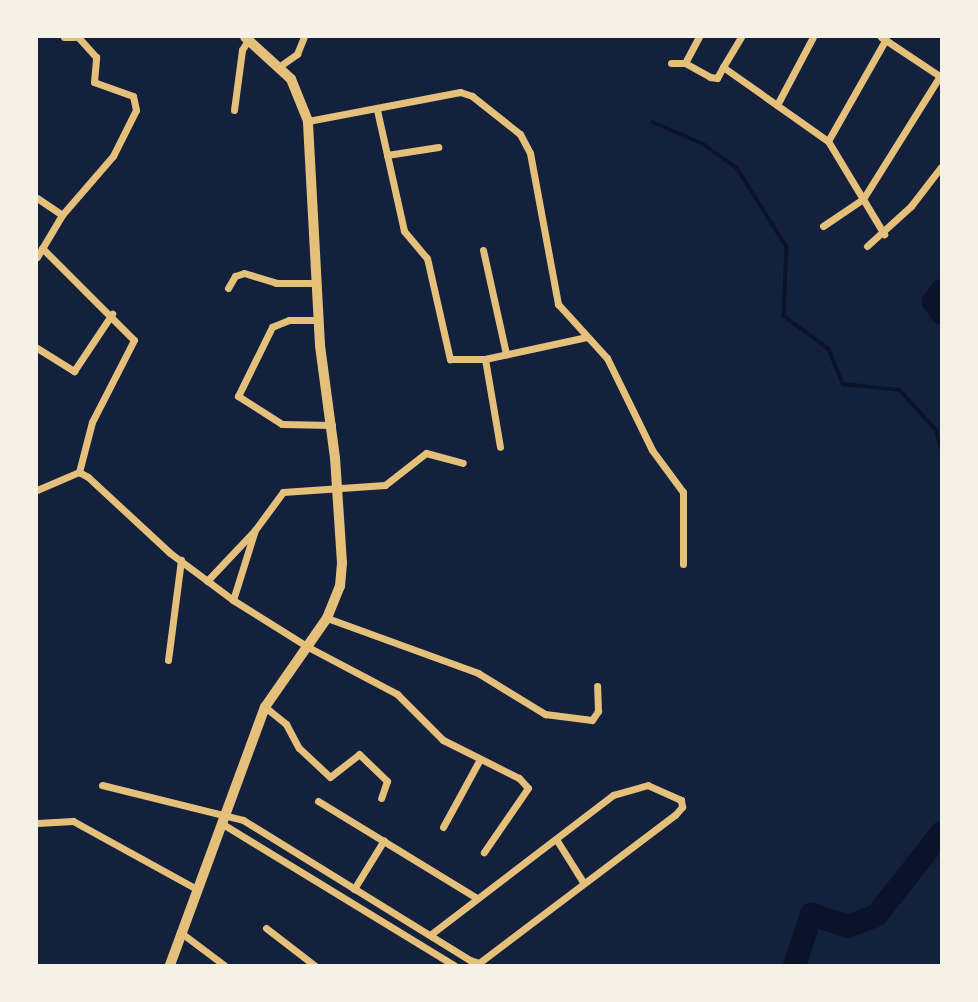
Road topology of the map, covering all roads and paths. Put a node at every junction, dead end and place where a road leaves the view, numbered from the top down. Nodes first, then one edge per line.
1 (64, 37) edge
2 (76, 37) edge
3 (304, 37) edge
4 (699, 37) edge
5 (741, 37) edge
6 (813, 37) edge
7 (883, 38) edge
8 (247, 39) edge
9 (671, 63) dead end
10 (685, 63) junction
11 (280, 66) junction
12 (723, 67) junction
13 (941, 76) edge
14 (777, 105) junction
15 (234, 110) dead end
16 (377, 110) junction
17 (308, 121) junction
18 (828, 141) junction
19 (438, 147) dead end
20 (387, 155) junction
21 (941, 167) edge
22 (37, 198) edge
23 (863, 199) junction
24 (62, 215) junction
25 (823, 226) dead end
26 (884, 234) junction
27 (867, 246) dead end
28 (42, 248) junction
29 (484, 250) dead end
30 (37, 257) edge
31 (317, 283) junction
32 (228, 288) dead end
33 (112, 314) junction
34 (319, 320) junction
35 (587, 337) junction
36 (37, 348) edge
37 (506, 354) junction
38 (485, 359) junction
39 (332, 425) junction
40 (500, 447) dead end
41 (463, 463) dead end
42 (79, 472) junction
43 (37, 490) edge
44 (337, 491) junction
45 (255, 530) junction
46 (181, 561) junction
47 (683, 564) dead end
48 (207, 581) junction
49 (233, 600) junction
50 (327, 618) junction
51 (308, 647) junction
52 (168, 660) dead end
53 (597, 686) dead end
54 (265, 707) junction
55 (480, 759) junction
56 (102, 785) dead end
57 (381, 799) dead end
58 (318, 801) dead end
59 (222, 818) junction
60 (37, 823) edge
61 (443, 827) dead end
62 (556, 839) junction
63 (384, 840) junction
64 (484, 852) dead end
65 (583, 881) junction
66 (195, 888) junction
67 (354, 889) junction
68 (477, 898) junction
69 (266, 928) dead end
70 (180, 932) junction
71 (430, 935) junction
72 (170, 965) edge
73 (224, 965) edge
74 (314, 965) edge
75 (454, 965) edge

1 - 2 street
2 - 24 street
3 - 11 street
4 - 10 street
5 - 12 street
6 - 14 street
7 - 13 street
7 - 18 street
8 - 11 main road
8 - 15 street
9 - 10 street
10 - 12 street
11 - 17 main road
12 - 14 street
13 - 23 street
14 - 18 street
16 - 17 street
16 - 20 street
16 - 35 street
17 - 31 main road
18 - 23 street
19 - 20 street
20 - 38 street
21 - 26 street
22 - 24 street
23 - 25 street
23 - 26 street
24 - 28 street
26 - 27 street
28 - 30 street
28 - 33 street
29 - 37 street
31 - 32 street
31 - 34 main road
33 - 36 street
33 - 42 street
34 - 39 main road
34 - 39 street
35 - 37 street
35 - 47 street
37 - 38 street
38 - 40 street
39 - 44 main road
41 - 44 street
42 - 43 street
42 - 46 street
44 - 45 street
44 - 50 main road
45 - 48 street
45 - 49 street
46 - 48 street
46 - 52 street
48 - 49 street
49 - 51 street
50 - 51 main road
50 - 53 street
51 - 54 main road
51 - 55 street
54 - 57 street
54 - 59 main road
55 - 61 street
55 - 64 street
56 - 59 street
58 - 63 street
59 - 66 main road
59 - 67 street
59 - 75 street
60 - 66 street
62 - 65 street
62 - 65 street
62 - 68 street
63 - 67 street
63 - 68 street
65 - 71 street
66 - 70 main road
67 - 71 street
68 - 71 street
69 - 74 street
70 - 72 main road
70 - 73 street

